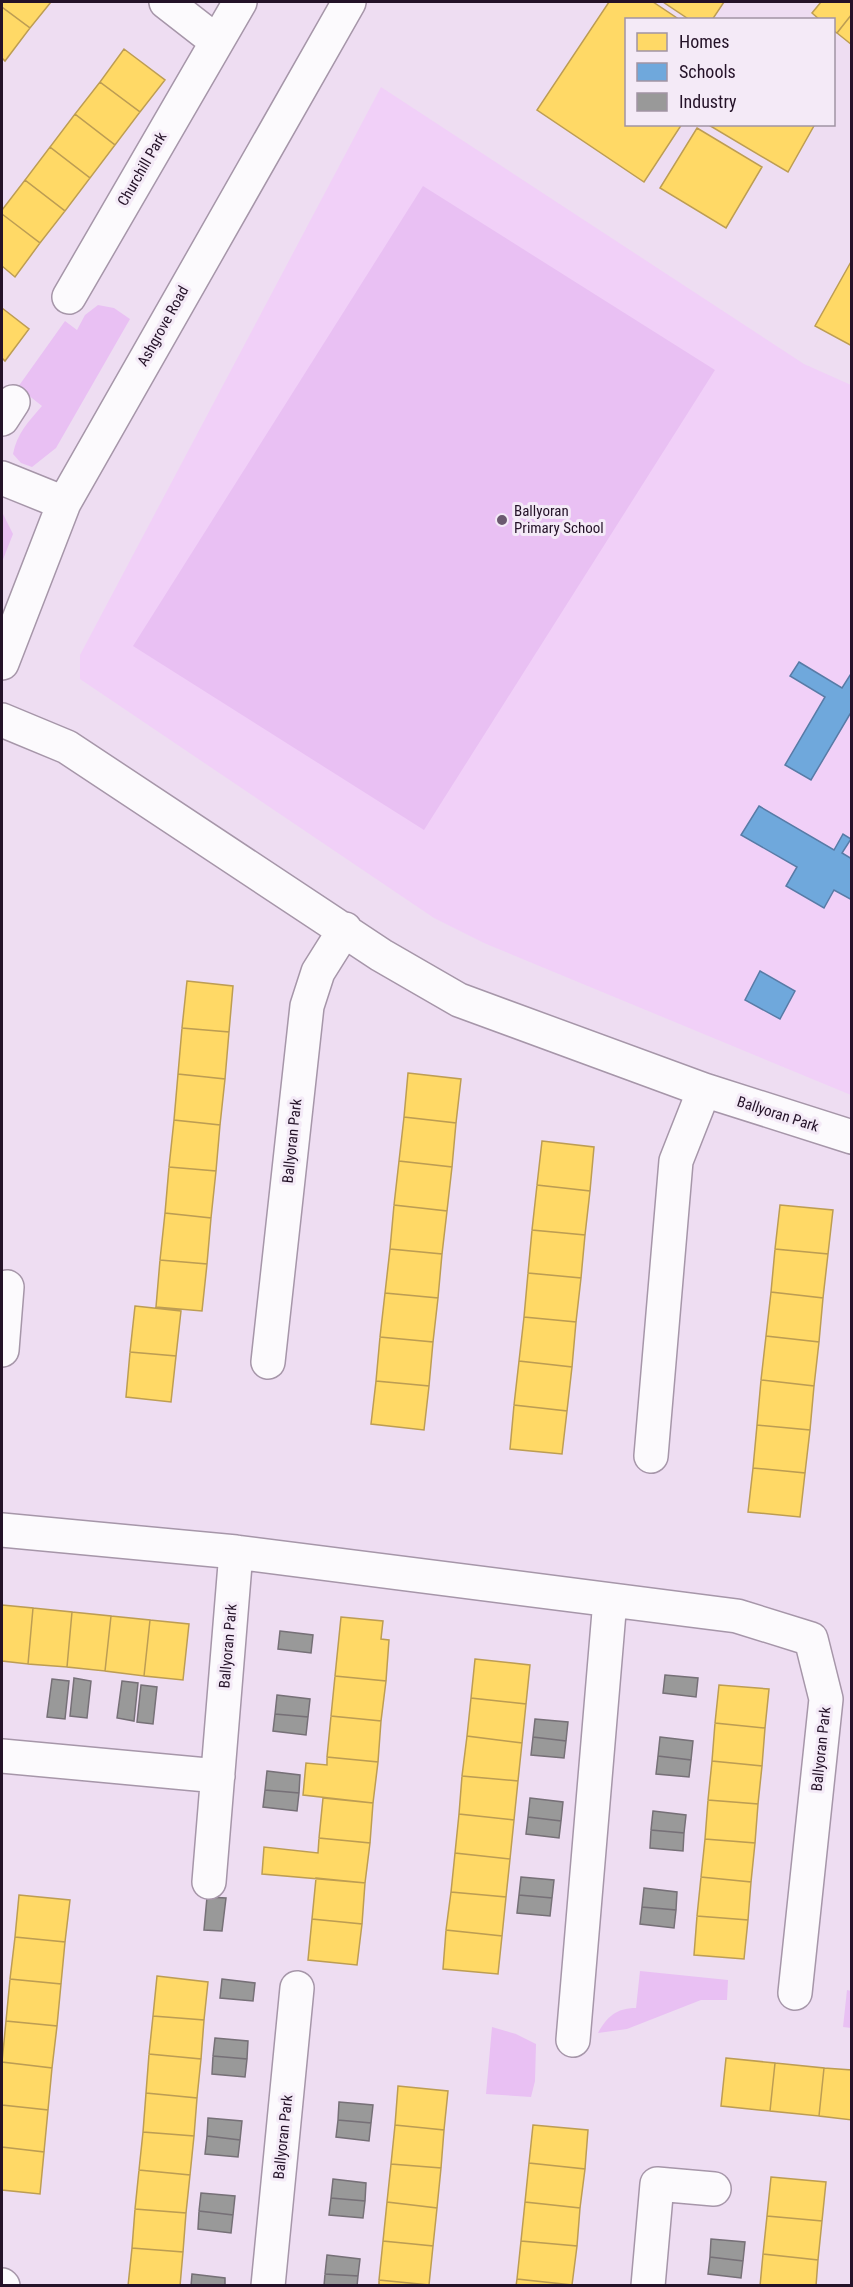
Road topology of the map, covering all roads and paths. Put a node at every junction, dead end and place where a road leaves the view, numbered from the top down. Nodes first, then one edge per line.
1 (166, 2) edge
2 (240, 2) edge
3 (349, 2) edge
4 (216, 41) junction
5 (69, 297) dead end
6 (2, 478) edge
7 (64, 503) junction
8 (2, 663) edge
9 (2, 720) edge
10 (345, 929) junction
11 (704, 1090) junction
12 (852, 1137) edge
13 (7, 1287) dead end
14 (2, 1350) edge
15 (268, 1362) dead end
16 (651, 1456) dead end
17 (2, 1530) edge
18 (236, 1552) junction
19 (610, 1600) junction
20 (2, 1756) edge
21 (218, 1776) junction
22 (209, 1882) dead end
23 (297, 1988) dead end
24 (795, 1993) dead end
25 (573, 2040) dead end
26 (714, 2189) dead end
27 (268, 2286) edge
28 (648, 2286) edge

1 - 4 street
2 - 4 street, Churchill Park
3 - 7 street, Ashgrove Road
4 - 5 street, Churchill Park
6 - 7 street
7 - 8 street, Ashgrove Road
9 - 10 street, Ballyoran Park
10 - 11 street, Ballyoran Park
10 - 15 street, Ballyoran Park
11 - 12 street, Ballyoran Park
11 - 16 street
13 - 14 street
17 - 18 street, Ballyoran Park
18 - 19 street, Ballyoran Park
18 - 21 street, Ballyoran Park
19 - 24 street, Ballyoran Park
19 - 25 street
20 - 21 street
21 - 22 street, Ballyoran Park
23 - 27 street, Ballyoran Park
26 - 28 street

